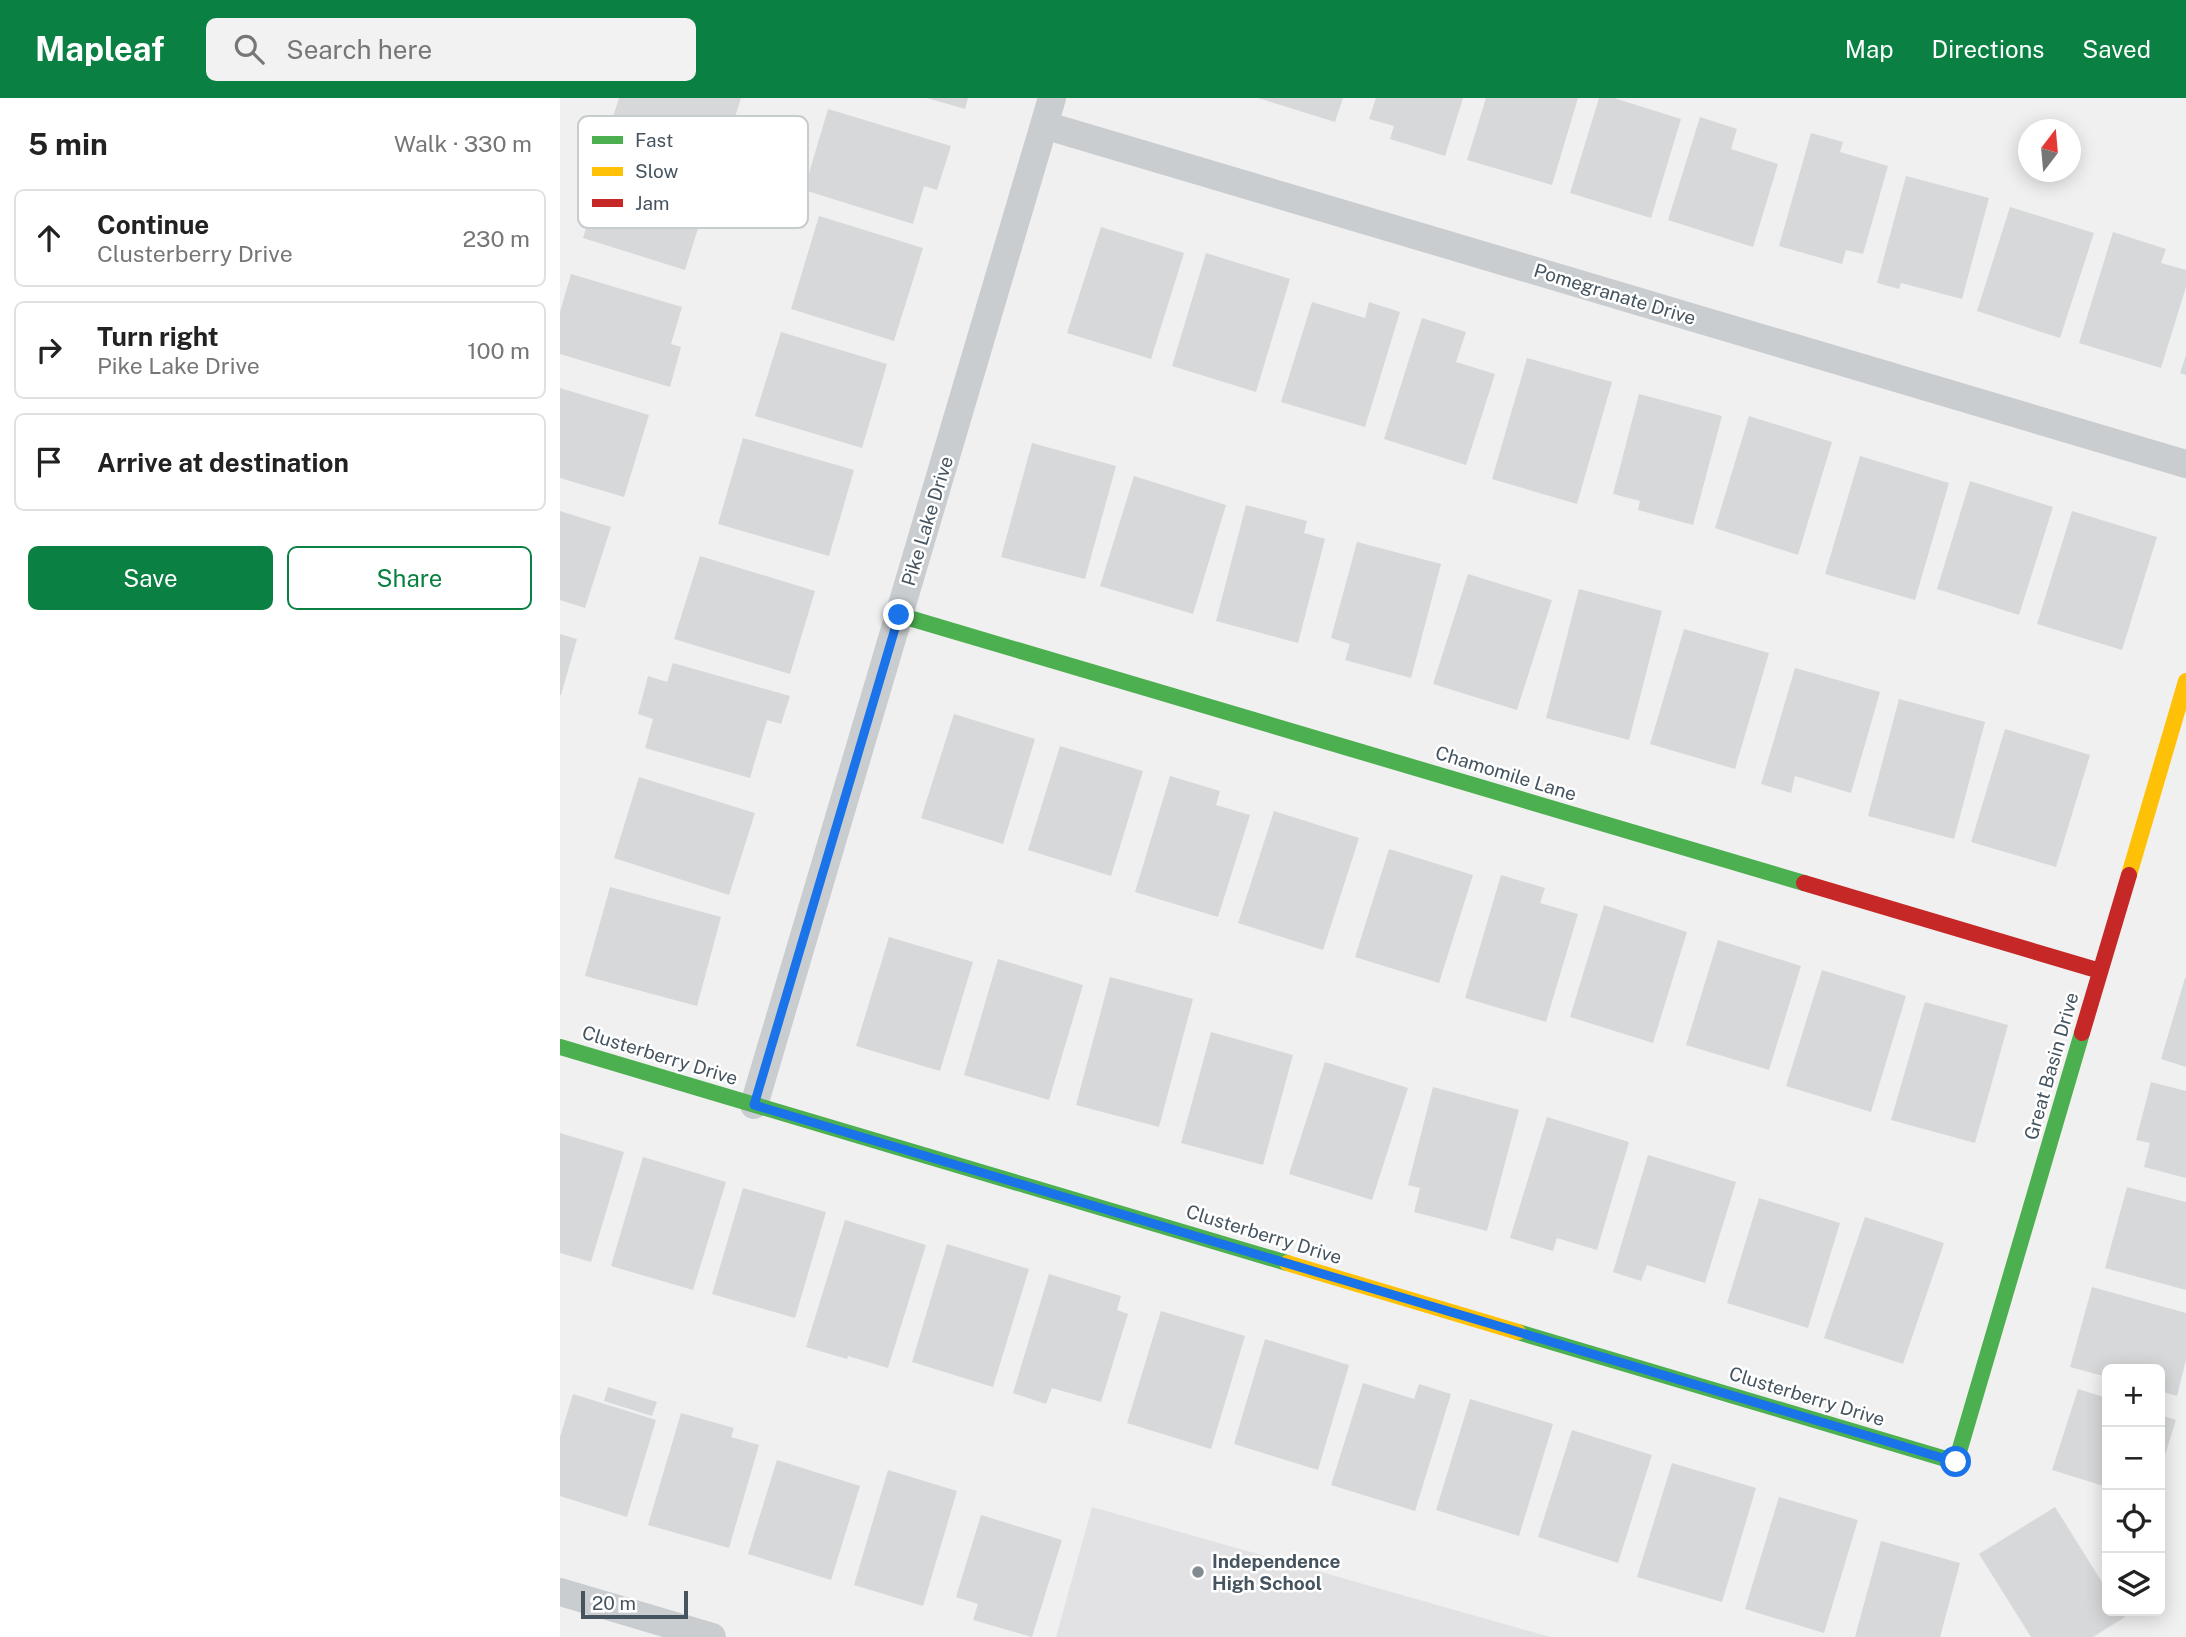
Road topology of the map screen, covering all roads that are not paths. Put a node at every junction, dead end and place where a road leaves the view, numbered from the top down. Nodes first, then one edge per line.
1 (1052, 98) edge
2 (1044, 125) junction
3 (2186, 464) edge
4 (899, 615) junction
5 (2186, 681) edge
6 (2100, 971) junction
7 (560, 1047) edge
8 (754, 1105) junction
9 (1956, 1462) joint
10 (560, 1592) edge
11 (712, 1637) edge

1 - 2 street, Pike Lake Drive
2 - 3 street, Pomegranate Drive
2 - 4 street, Pike Lake Drive
4 - 6 street, Chamomile Lane
4 - 8 street, Pike Lake Drive
5 - 6 street, Great Basin Drive
6 - 9 street, Great Basin Drive
7 - 8 street, Clusterberry Drive
8 - 9 street, Clusterberry Drive
10 - 11 street

